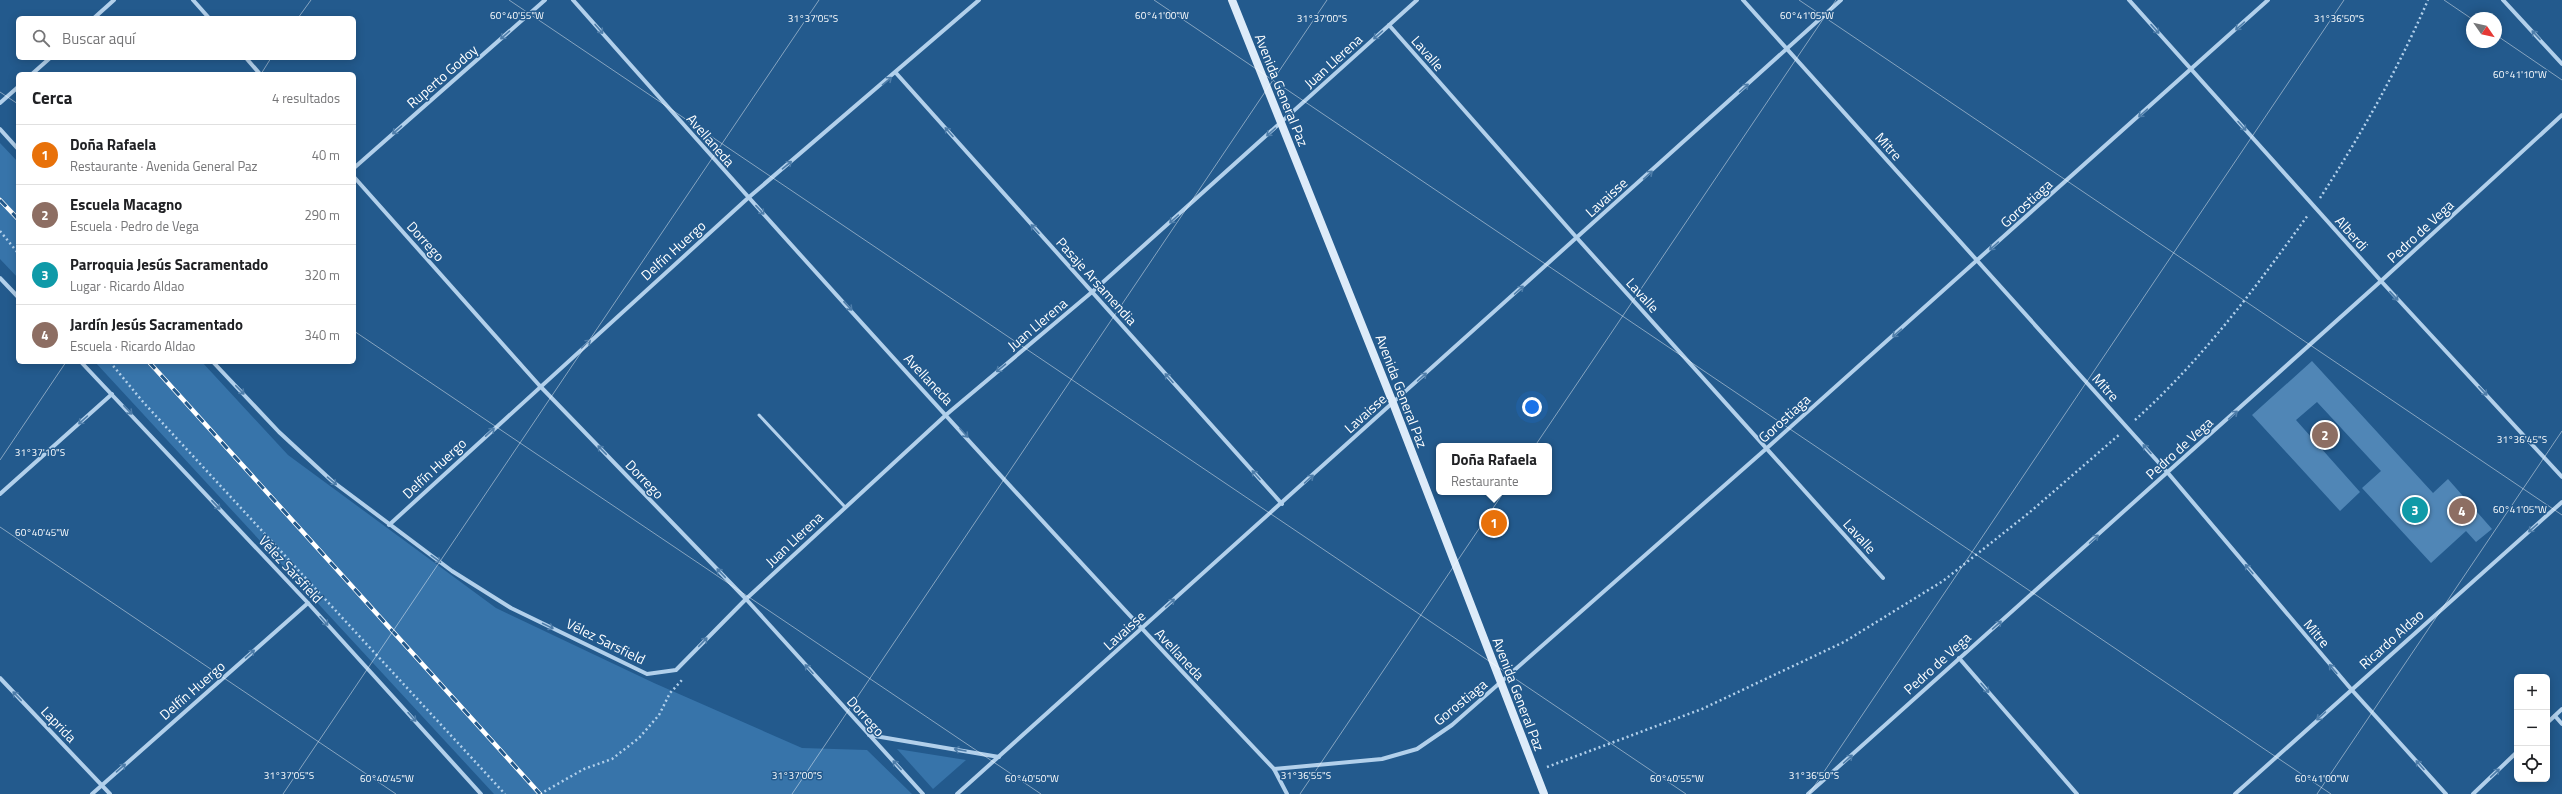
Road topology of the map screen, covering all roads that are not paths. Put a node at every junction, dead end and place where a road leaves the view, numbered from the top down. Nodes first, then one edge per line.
1 (114, 0) edge
2 (193, 0) edge
3 (545, 0) edge
4 (573, 0) edge
5 (980, 0) edge
6 (1232, 0) edge
7 (1417, 0) edge
8 (1742, 0) edge
9 (1841, 0) edge
10 (2129, 0) edge
11 (2268, 0) edge
12 (2503, 0) edge
13 (96, 16) edge
14 (207, 16) edge
15 (1389, 25) junction
16 (1786, 49) junction
17 (48, 60) edge
18 (248, 60) edge
19 (2562, 64) edge
20 (2192, 69) junction
21 (34, 72) edge
22 (258, 72) edge
23 (896, 73) junction
24 (16, 89) edge
25 (0, 103) edge
26 (2562, 115) edge
27 (1281, 122) junction
28 (0, 129) edge
29 (16, 147) edge
30 (356, 166) edge
31 (356, 179) edge
32 (748, 198) junction
33 (1577, 238) junction
34 (1978, 261) junction
35 (0, 278) edge
36 (2381, 281) junction
37 (1092, 292) junction
38 (16, 295) edge
39 (83, 364) edge
40 (215, 364) edge
41 (540, 385) junction
42 (112, 394) junction
43 (1393, 403) junction
44 (947, 414) junction
45 (758, 415) dead end
46 (1767, 448) junction
47 (2168, 473) junction
48 (2562, 477) edge
49 (0, 494) edge
50 (2562, 502) edge
51 (1282, 504) junction
52 (845, 507) junction
53 (389, 525) junction
54 (1883, 578) dead end
55 (746, 599) junction
56 (308, 603) junction
57 (1141, 629) junction
58 (1959, 658) junction
59 (676, 670) joint
60 (0, 678) edge
61 (1501, 683) junction
62 (2351, 689) junction
63 (2562, 709) edge
64 (2555, 716) junction
65 (2550, 721) edge
66 (2562, 724) edge
67 (869, 735) junction
68 (2514, 755) edge
69 (999, 757) junction
70 (1274, 769) junction
71 (102, 785) junction
72 (92, 794) edge
73 (110, 794) edge
74 (481, 794) edge
75 (923, 794) edge
76 (957, 794) edge
77 (1287, 794) edge
78 (1544, 794) edge
79 (1808, 794) edge
80 (2077, 794) edge
81 (2235, 794) edge
82 (2446, 794) edge
83 (2473, 794) edge

1 - 13 street
2 - 14 street
3 -> 30 street, Ruperto Godoy
4 -> 32 street, Avellaneda
5 - 23 street, Delfín Huergo
6 - 27 main road, Avenida General Paz
7 - 15 street, Juan Llerena
8 - 16 street, Mitre
9 - 16 street, Lavaisse
10 -> 20 street, Alberdi
11 -> 20 street, Gorostiaga
19 -> 12 street
15 -> 27 street, Juan Llerena
15 - 33 street, Lavalle
33 -> 16 street, Lavaisse
16 - 34 street, Mitre
17 - 21 street
18 - 22 street
20 -> 34 street, Gorostiaga
20 -> 36 street, Alberdi
32 -> 23 street, Delfín Huergo
37 -> 23 street, Pasaje Arsamendia
24 - 25 street
26 - 36 street, Pedro de Vega
27 -> 37 street, Juan Llerena
27 - 43 main road, Avenida General Paz
28 - 29 street
31 - 41 street, Dorrego
41 -> 32 street, Delfín Huergo
32 -> 44 street, Avellaneda
43 -> 33 street, Lavaisse
33 - 46 street, Lavalle
34 -> 46 street, Gorostiaga
47 -> 34 street, Mitre
35 - 38 street
47 -> 36 street, Pedro de Vega
36 -> 48 street, Alberdi
37 -> 44 street, Juan Llerena
51 -> 37 street, Pasaje Arsamendia
39 - 42 street, Vélez Sarsfield
40 -> 53 street, Vélez Sarsfield
53 -> 41 street, Delfín Huergo
55 -> 41 street, Dorrego
42 -> 49 street
42 -> 56 street, Vélez Sarsfield
51 -> 43 street, Lavaisse
43 - 61 main road, Avenida General Paz
44 - 52 street, Juan Llerena
44 -> 57 street, Avellaneda
45 - 52 lane
46 - 54 street, Lavalle
46 - 61 street, Gorostiaga
58 -> 47 street, Pedro de Vega
62 -> 47 street, Mitre
50 -> 62 street, Ricardo Aldao
57 -> 51 street, Lavaisse
52 - 55 street, Juan Llerena
53 -> 59 street, Vélez Sarsfield
59 -> 55 street, Juan Llerena
67 -> 55 street, Dorrego
71 -> 56 street, Delfín Huergo
56 -> 74 street, Vélez Sarsfield
57 - 69 street, Lavaisse
57 - 70 street, Avellaneda
79 -> 58 street, Pedro de Vega
58 -> 80 street
71 -> 60 street, Laprida
61 - 70 street, Gorostiaga
61 - 78 main road, Avenida General Paz
62 -> 81 street, Ricardo Aldao
82 -> 62 street, Mitre
63 - 64 street
64 - 65 street
64 - 66 street
69 -> 67 street
75 -> 67 street, Dorrego
83 -> 68 street
69 - 76 street, Lavaisse
70 - 77 street, Avellaneda
71 - 72 street, Delfín Huergo
71 - 73 street, Laprida

